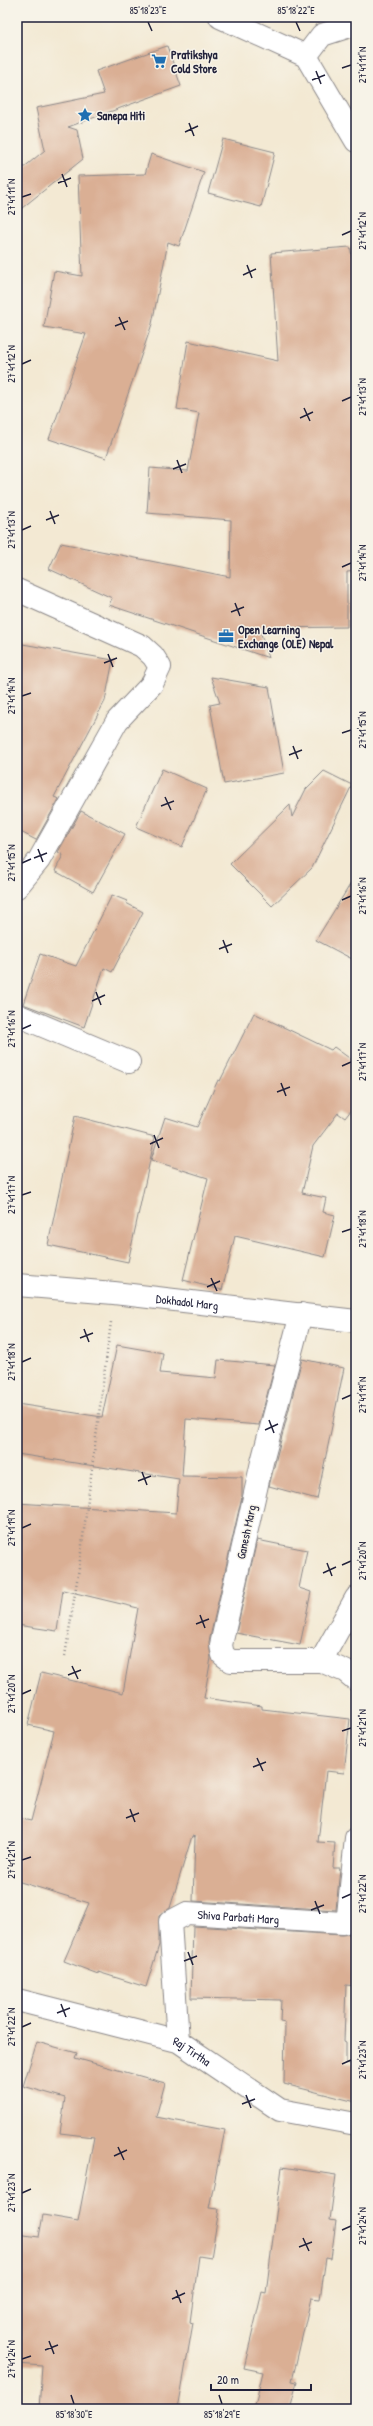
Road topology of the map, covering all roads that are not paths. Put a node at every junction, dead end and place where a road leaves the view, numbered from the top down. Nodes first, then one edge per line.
1 (220, 17) edge
2 (356, 24) edge
3 (306, 56) junction
4 (356, 141) edge
5 (17, 590) edge
6 (17, 887) edge
7 (17, 1015) edge
8 (129, 1062) dead end
9 (17, 1285) edge
10 (301, 1314) junction
11 (356, 1322) edge
12 (356, 1598) edge
13 (320, 1661) junction
14 (356, 1680) edge
15 (356, 1838) edge
16 (17, 2000) edge
17 (178, 2041) junction
18 (356, 2124) edge

1 - 3 street
2 - 3 street
3 - 4 street
5 - 6 street
7 - 8 street
9 - 10 street, Dokhadol Marg
10 - 11 street, Dokhadol Marg
10 - 13 street, Ganesh Marg
12 - 13 street
13 - 14 street
15 - 17 street, Shiva Parbati Marg
16 - 17 street, Raj Tirtha
17 - 18 street, Raj Tirtha

